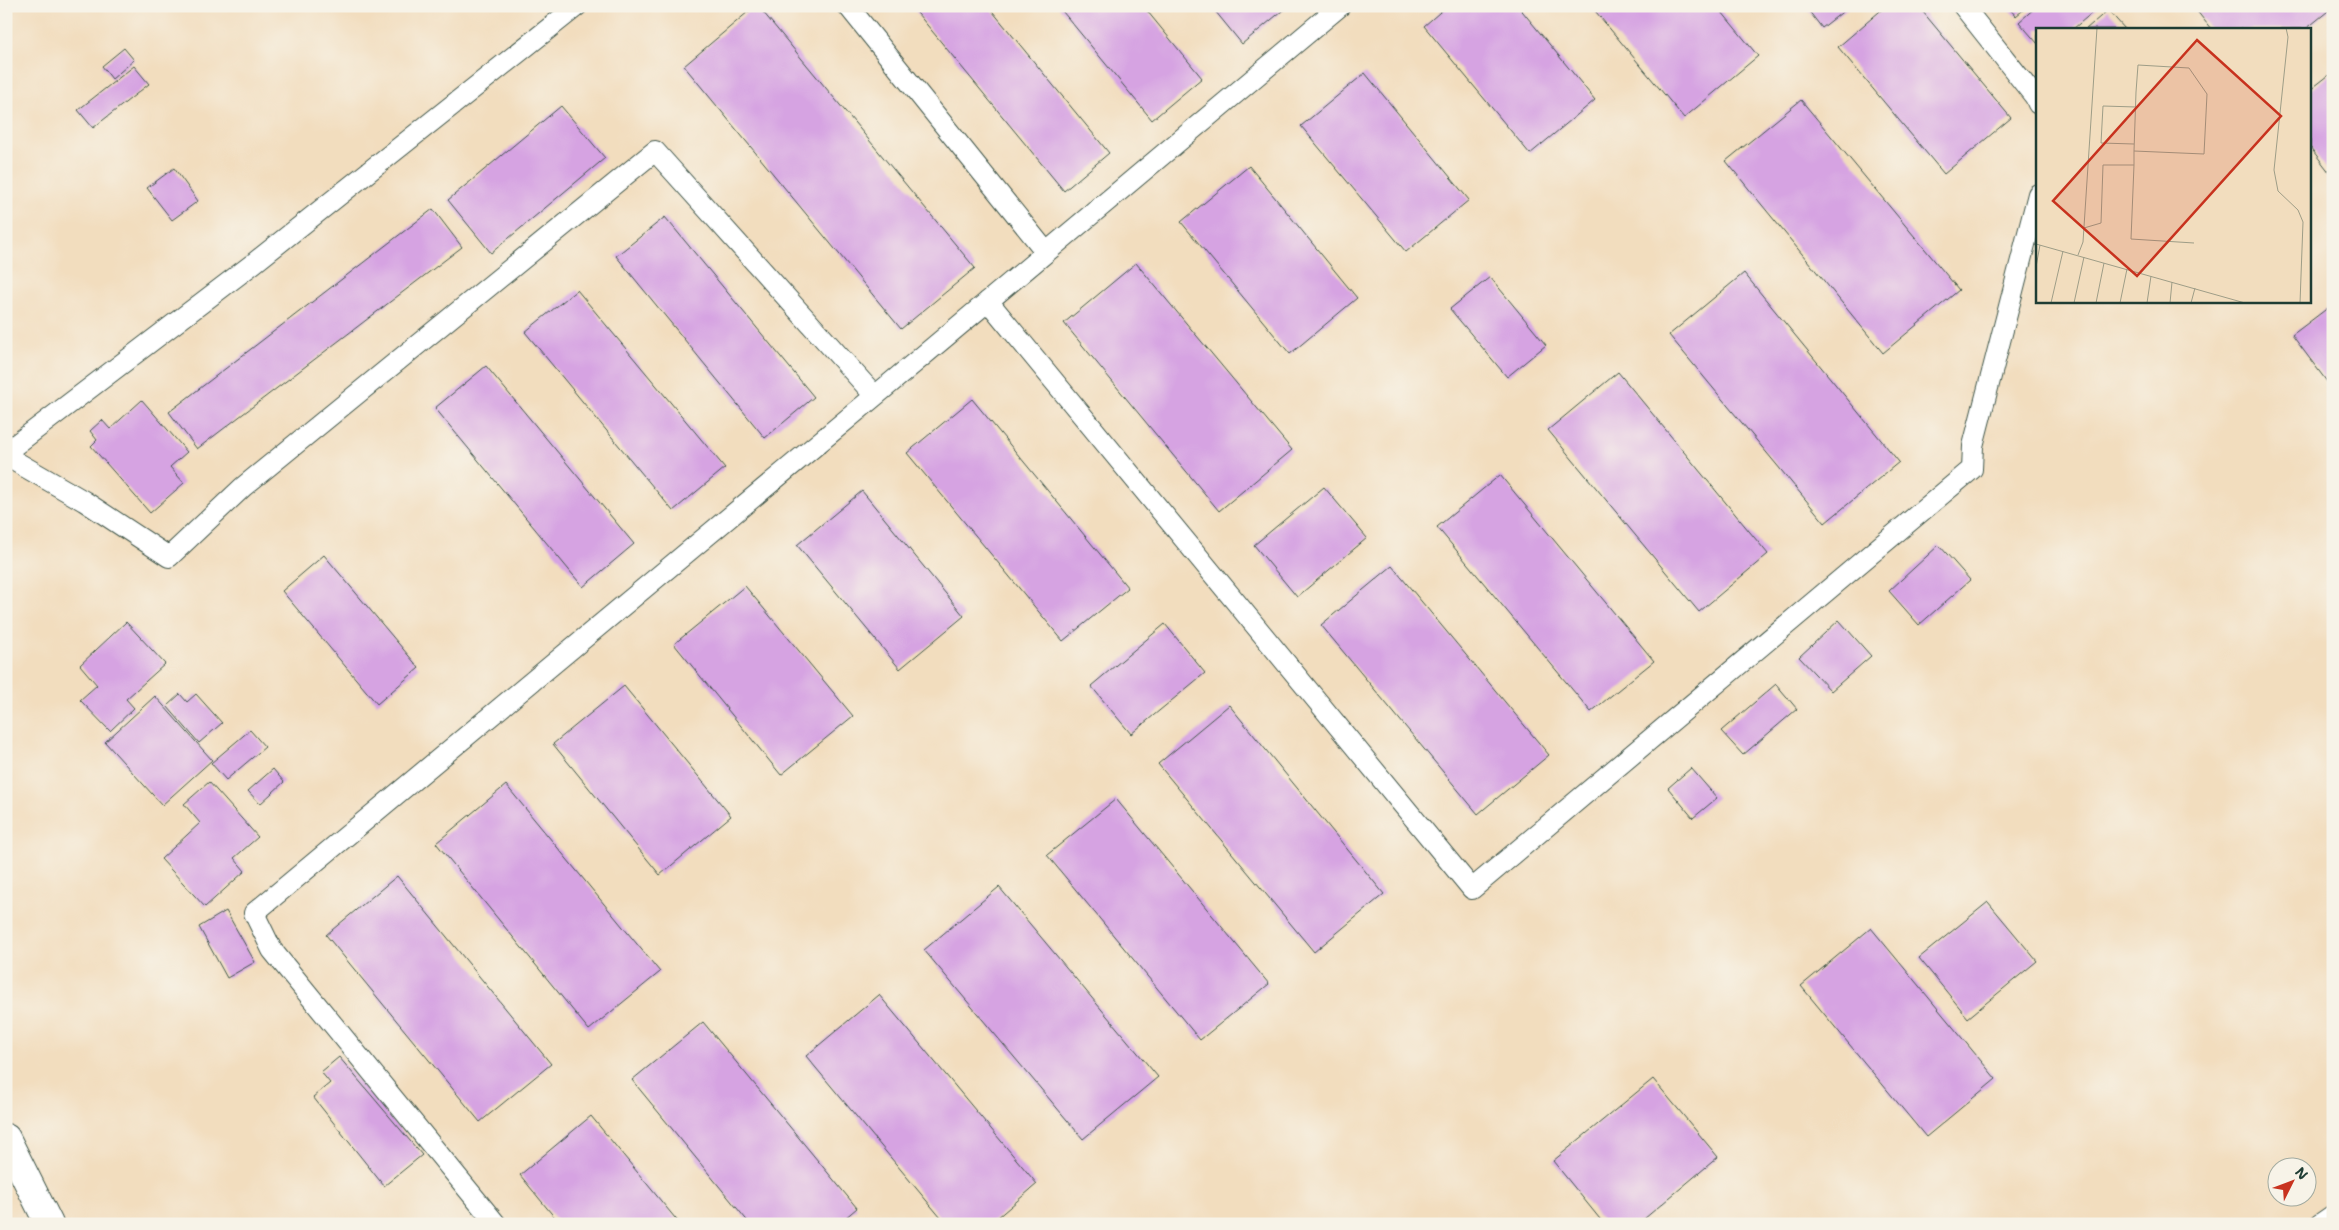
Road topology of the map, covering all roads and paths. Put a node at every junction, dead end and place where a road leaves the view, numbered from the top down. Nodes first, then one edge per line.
1 (577, 6) edge
2 (848, 6) edge
3 (1340, 6) edge
4 (1963, 6) edge
5 (2036, 99) edge
6 (2036, 202) edge
7 (1046, 252) junction
8 (988, 301) junction
9 (875, 396) junction
10 (6, 452) edge
11 (6, 456) edge
12 (6, 1138) edge
13 (2333, 1215) edge
14 (49, 1224) edge
15 (496, 1224) edge
16 (2320, 1224) edge

1 - 10 lane
2 - 7 lane
3 - 7 lane
4 - 5 lane
6 - 8 lane
7 - 8 lane
8 - 9 lane
9 - 11 lane
9 - 15 lane
12 - 14 main road
13 - 16 lane

